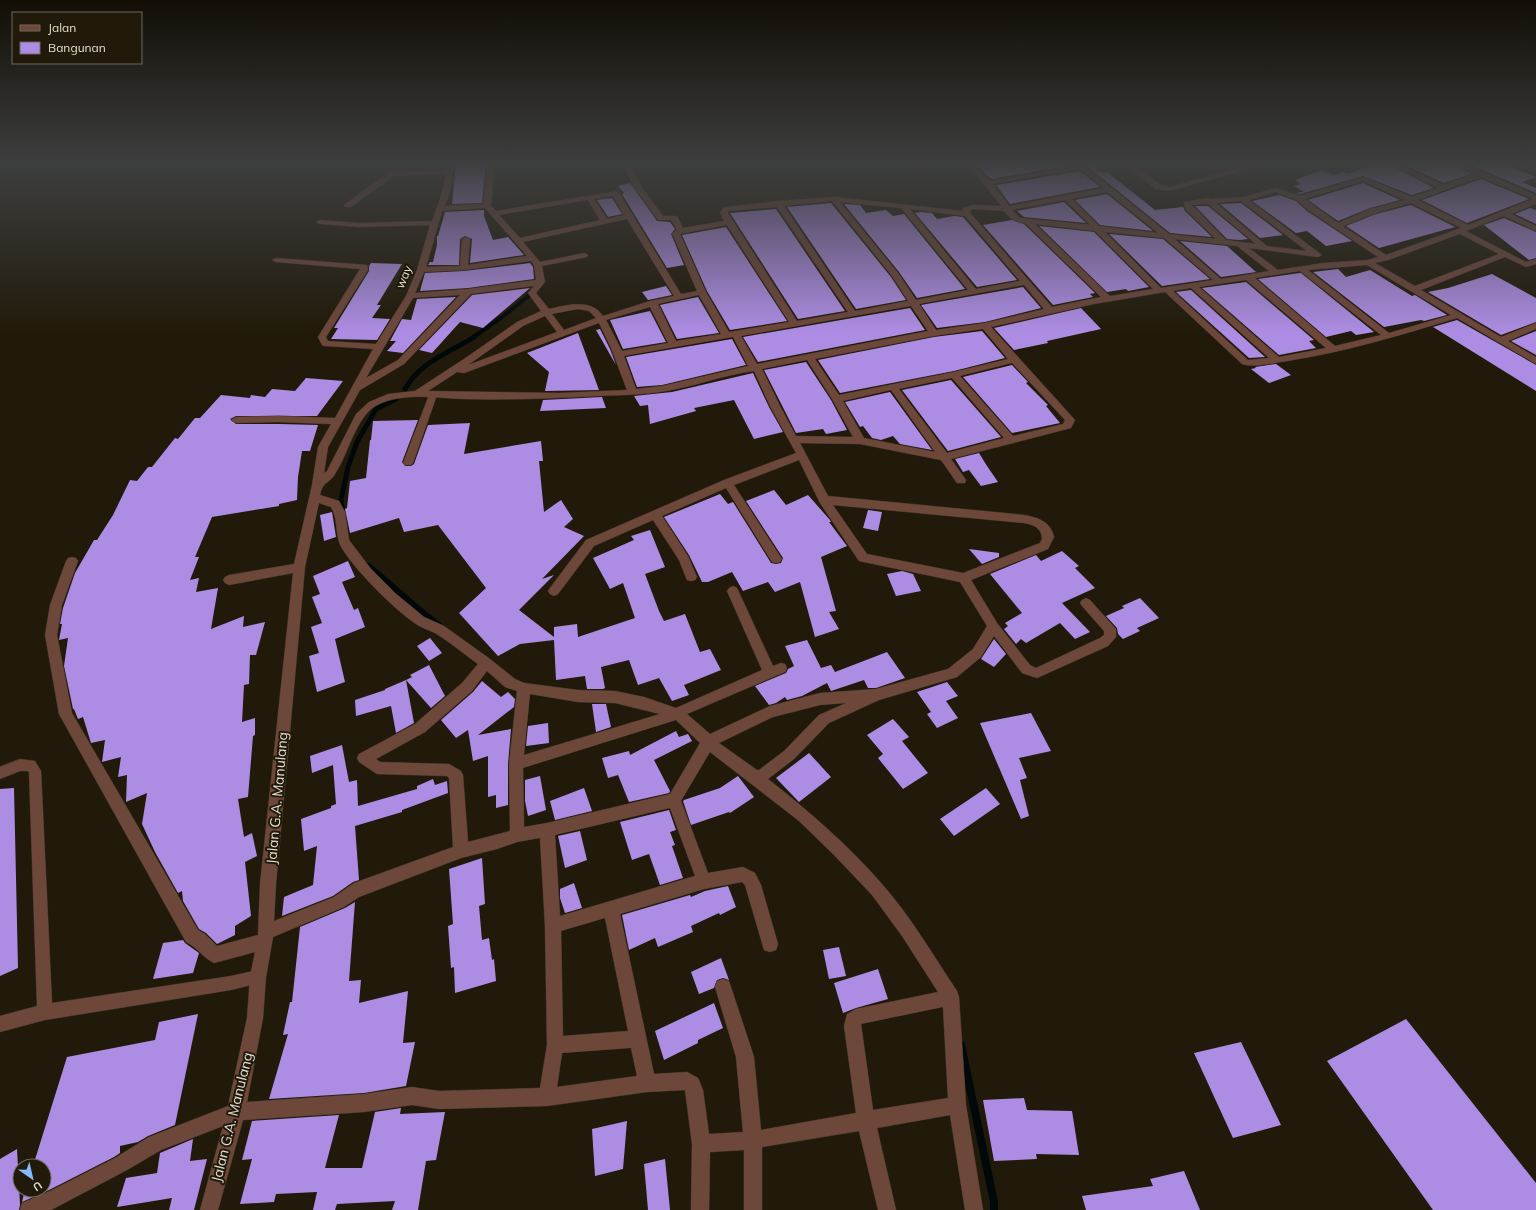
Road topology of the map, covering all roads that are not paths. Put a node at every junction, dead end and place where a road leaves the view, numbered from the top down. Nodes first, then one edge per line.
1 (436, 219) edge
2 (499, 219) edge
3 (615, 219) edge
4 (631, 219) edge
5 (675, 219) edge
6 (789, 219) edge
7 (850, 219) edge
8 (914, 219) edge
9 (972, 219) edge
10 (1020, 219) edge
11 (1088, 219) edge
12 (1146, 219) edge
13 (1201, 219) edge
14 (1232, 219) edge
15 (1270, 219) edge
16 (1328, 219) edge
17 (1353, 219) edge
18 (1447, 219) edge
19 (1487, 219) edge
20 (1516, 219) edge
21 (1027, 221) junction
22 (320, 222) dead end
23 (605, 222) joint
24 (729, 222) joint
25 (435, 223) junction
26 (1337, 226) junction
27 (1097, 228) junction
28 (1464, 229) junction
29 (1536, 229) edge
30 (681, 231) junction
31 (1168, 237) junction
32 (466, 239) dead end
33 (519, 242) junction
34 (1224, 242) junction
35 (1239, 244) junction
36 (1265, 247) junction
37 (1507, 254) junction
38 (584, 255) dead end
39 (1318, 255) junction
40 (1385, 258) junction
41 (276, 260) dead end
42 (536, 261) junction
43 (1536, 261) edge
44 (1340, 262) junction
45 (1368, 262) junction
46 (1526, 265) junction
47 (464, 268) junction
48 (1301, 268) junction
49 (421, 270) junction
50 (1536, 270) edge
51 (1276, 272) junction
52 (1248, 277) junction
53 (541, 282) junction
54 (1026, 282) junction
55 (1219, 282) junction
56 (1192, 285) junction
57 (1416, 289) junction
58 (1163, 290) junction
59 (468, 292) junction
60 (702, 292) junction
61 (974, 292) junction
62 (410, 296) junction
63 (679, 297) junction
64 (1108, 299) junction
65 (914, 302) junction
66 (653, 303) junction
67 (1050, 310) junction
68 (547, 312) junction
69 (853, 314) junction
70 (1459, 315) junction
71 (601, 319) junction
72 (794, 323) junction
73 (985, 326) junction
74 (1536, 326) edge
75 (934, 333) junction
76 (563, 334) junction
77 (736, 334) junction
78 (726, 336) junction
79 (1388, 336) junction
80 (1501, 340) junction
81 (673, 344) junction
82 (380, 347) junction
83 (1334, 350) junction
84 (618, 354) junction
85 (810, 358) junction
86 (1014, 360) junction
87 (1277, 360) junction
88 (1536, 360) edge
89 (756, 368) junction
90 (954, 375) junction
91 (447, 376) junction
92 (893, 387) junction
93 (355, 390) junction
94 (632, 393) junction
95 (417, 394) junction
96 (433, 395) junction
97 (837, 398) junction
98 (236, 420) dead end
99 (337, 421) junction
100 (793, 438) junction
101 (1011, 440) junction
102 (860, 441) junction
103 (802, 454) junction
104 (944, 457) junction
105 (408, 464) dead end
106 (961, 480) dead end
107 (728, 483) junction
108 (316, 491) junction
109 (824, 500) junction
110 (655, 515) junction
111 (776, 559) dead end
112 (72, 561) dead end
113 (299, 567) junction
114 (691, 577) dead end
115 (964, 578) junction
116 (229, 580) dead end
117 (554, 591) dead end
118 (733, 591) dead end
119 (1086, 603) dead end
120 (993, 626) junction
121 (486, 663) junction
122 (524, 688) junction
123 (876, 695) junction
124 (681, 711) junction
125 (709, 741) junction
126 (516, 764) junction
127 (0, 773) edge
128 (759, 776) junction
129 (674, 800) junction
130 (547, 830) junction
131 (517, 835) junction
132 (461, 851) junction
133 (704, 881) junction
134 (611, 908) junction
135 (553, 926) junction
136 (265, 936) junction
137 (770, 944) dead end
138 (258, 976) junction
139 (723, 987) dead end
140 (951, 997) junction
141 (45, 1012) junction
142 (0, 1024) edge
143 (638, 1039) junction
144 (555, 1045) junction
145 (647, 1083) junction
146 (547, 1097) junction
147 (957, 1105) junction
148 (236, 1112) junction
149 (866, 1121) junction
150 (753, 1140) junction
151 (701, 1144) junction
152 (29, 1210) edge
153 (209, 1210) edge
154 (700, 1210) edge
155 (753, 1210) edge
156 (887, 1210) edge
157 (974, 1210) edge

1 - 25 street, way
2 - 33 street
3 - 23 street
4 - 63 street
5 - 30 street
6 - 69 street
7 - 65 street
8 - 61 street
9 - 54 street
10 - 21 street
11 - 27 street
12 - 31 street
13 - 34 street
14 - 36 street
15 - 39 street
16 - 26 street
17 - 26 street
18 - 28 street
19 - 28 street
20 - 29 street
21 - 27 street
21 - 64 street
22 - 25 street
23 - 33 street
24 - 30 street
24 - 72 street
25 - 49 street, way
26 - 40 street
27 - 31 street
27 - 58 street
28 - 37 street
28 - 40 street
30 - 60 street
31 - 34 street
31 - 55 street
32 - 47 street
33 - 42 street
34 - 35 street
35 - 36 street
35 - 51 street
36 - 39 street
37 - 46 street
37 - 57 street
38 - 42 street
39 - 44 street
40 - 45 street
41 - 82 street
42 - 47 street
42 - 53 street
43 - 46 street
44 - 45 street
44 - 48 street
45 - 57 street
46 - 50 street
47 - 49 street
48 - 51 street
48 - 79 street
49 - 62 street, way
51 - 52 street
52 - 55 street
52 - 83 street
53 - 59 street
53 - 68 street
54 - 61 street
54 - 67 street
55 - 56 street
56 - 58 street
56 - 87 street
57 - 70 street
58 - 64 street
58 - 87 street
59 - 62 street
59 - 93 street
60 - 63 street
60 - 78 street
61 - 65 street
62 - 82 street, way
63 - 66 street
64 - 67 street
65 - 69 street
65 - 75 street
66 - 71 street
66 - 81 street
67 - 73 street
68 - 71 street
68 - 76 street
68 - 91 street
69 - 72 street
70 - 79 street
70 - 80 street
71 - 76 street
71 - 84 street
72 - 77 street
73 - 75 street
73 - 86 street
74 - 80 street
75 - 85 street
76 - 91 street
77 - 78 street
77 - 89 street
78 - 81 street
79 - 83 street
80 - 88 street
81 - 84 street
82 - 93 street, way
83 - 87 street
84 - 94 street
85 - 89 street
85 - 97 street
86 - 90 street
86 - 101 street
89 - 94 street
89 - 100 street
90 - 92 street
90 - 101 street
91 - 95 street
92 - 97 street
92 - 104 street
93 - 99 street, Jalan G.A. Manulang
94 - 96 street
95 - 96 street
95 - 108 street
96 - 105 lane
97 - 102 street
98 - 99 street
99 - 108 street, Jalan G.A. Manulang
100 - 102 street
100 - 103 street
101 - 104 street
102 - 104 street
103 - 107 street
103 - 109 street
104 - 106 street
107 - 110 street
107 - 111 street
108 - 113 street, Jalan G.A. Manulang
108 - 121 street
109 - 115 street
109 - 115 street
110 - 114 street
110 - 117 street
112 - 136 street
113 - 116 street
113 - 136 street, Jalan G.A. Manulang
115 - 120 street
118 - 124 street
119 - 120 street
120 - 123 street
121 - 122 street
121 - 132 street
122 - 124 street
122 - 126 street
123 - 125 street
123 - 128 street
124 - 125 street
124 - 126 street
125 - 128 street
125 - 129 street
126 - 131 street
127 - 141 lane
128 - 140 street
129 - 130 street
129 - 133 street
130 - 131 street
130 - 135 street
131 - 132 street
132 - 136 street
133 - 134 street
133 - 137 street
134 - 135 street
134 - 143 street
135 - 144 street
136 - 138 street, Jalan G.A. Manulang
138 - 141 lane
138 - 148 street, Jalan G.A. Manulang
139 - 150 street
140 - 147 street
140 - 149 street
141 - 142 lane
143 - 144 street
143 - 145 street
144 - 146 street
145 - 146 street
145 - 151 street
146 - 148 street
147 - 149 street
147 - 157 street
148 - 152 street
148 - 153 street, Jalan G.A. Manulang
149 - 150 street
149 - 156 street
150 - 151 street
150 - 155 street
151 - 154 street

